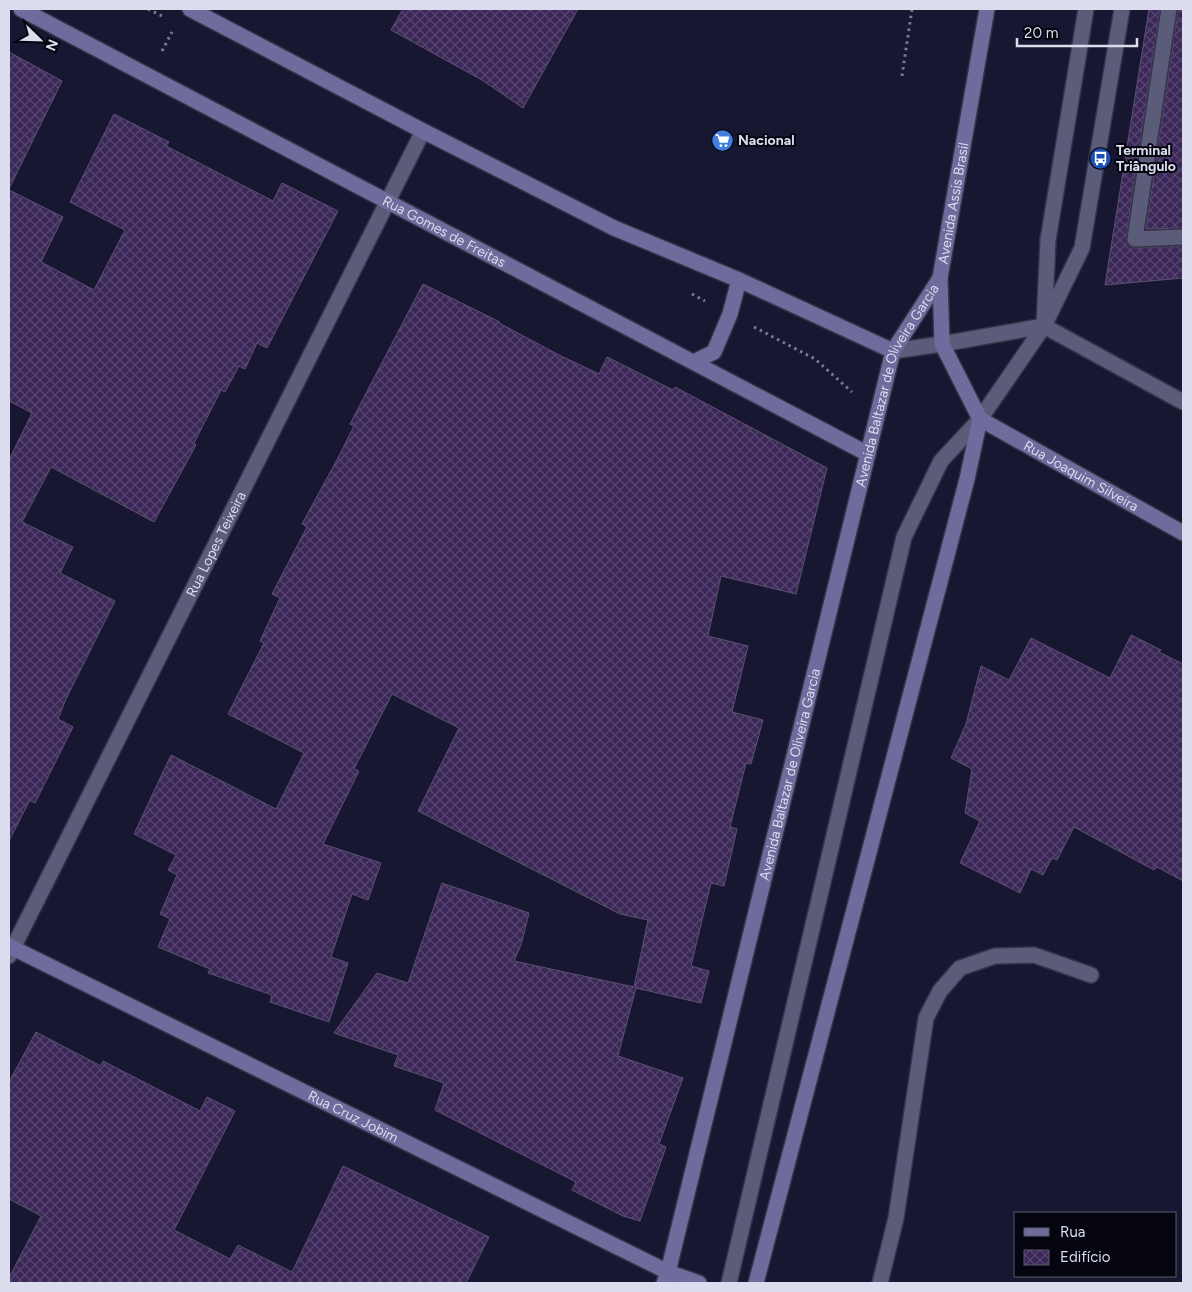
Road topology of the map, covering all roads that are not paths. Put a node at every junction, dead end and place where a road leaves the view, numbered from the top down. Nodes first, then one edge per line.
1 (21, 9) edge
2 (190, 9) edge
3 (986, 9) edge
4 (1086, 9) edge
5 (1122, 9) edge
6 (1169, 9) edge
7 (423, 130) junction
8 (388, 202) junction
9 (1183, 237) edge
10 (940, 278) junction
11 (739, 280) junction
12 (1044, 326) junction
13 (942, 344) junction
14 (893, 351) junction
15 (694, 362) junction
16 (1183, 402) edge
17 (980, 419) junction
18 (868, 454) junction
19 (1183, 533) edge
20 (10, 950) edge
21 (1091, 975) dead end
22 (667, 1280) edge
23 (699, 1283) edge
24 (729, 1283) edge
25 (756, 1283) edge
26 (880, 1283) edge

1 - 8 street, Rua Gomes de Freitas
2 - 7 street
3 - 10 street, Avenida Assis Brasil
4 - 12 street
5 - 12 street
6 - 9 street
7 - 8 street, Rua Lopes Teixeira
7 - 11 street
8 - 15 street, Rua Gomes de Freitas
8 - 20 street, Rua Lopes Teixeira
10 - 13 street, Avenida Assis Brasil
10 - 14 street, Avenida Baltazar de Oliveira Garcia
11 - 14 street
11 - 15 street
12 - 13 street
12 - 16 street
12 - 17 street
13 - 14 street
13 - 17 street, Avenida Assis Brasil
14 - 18 street, Avenida Baltazar de Oliveira Garcia
15 - 18 street, Rua Gomes de Freitas
17 - 19 street, Rua Joaquim Silveira
17 - 24 street
17 - 25 street
18 - 22 street, Avenida Baltazar de Oliveira Garcia
20 - 22 street, Rua Cruz Jobim
21 - 26 street
22 - 23 street, Rua Cruz Jobim

